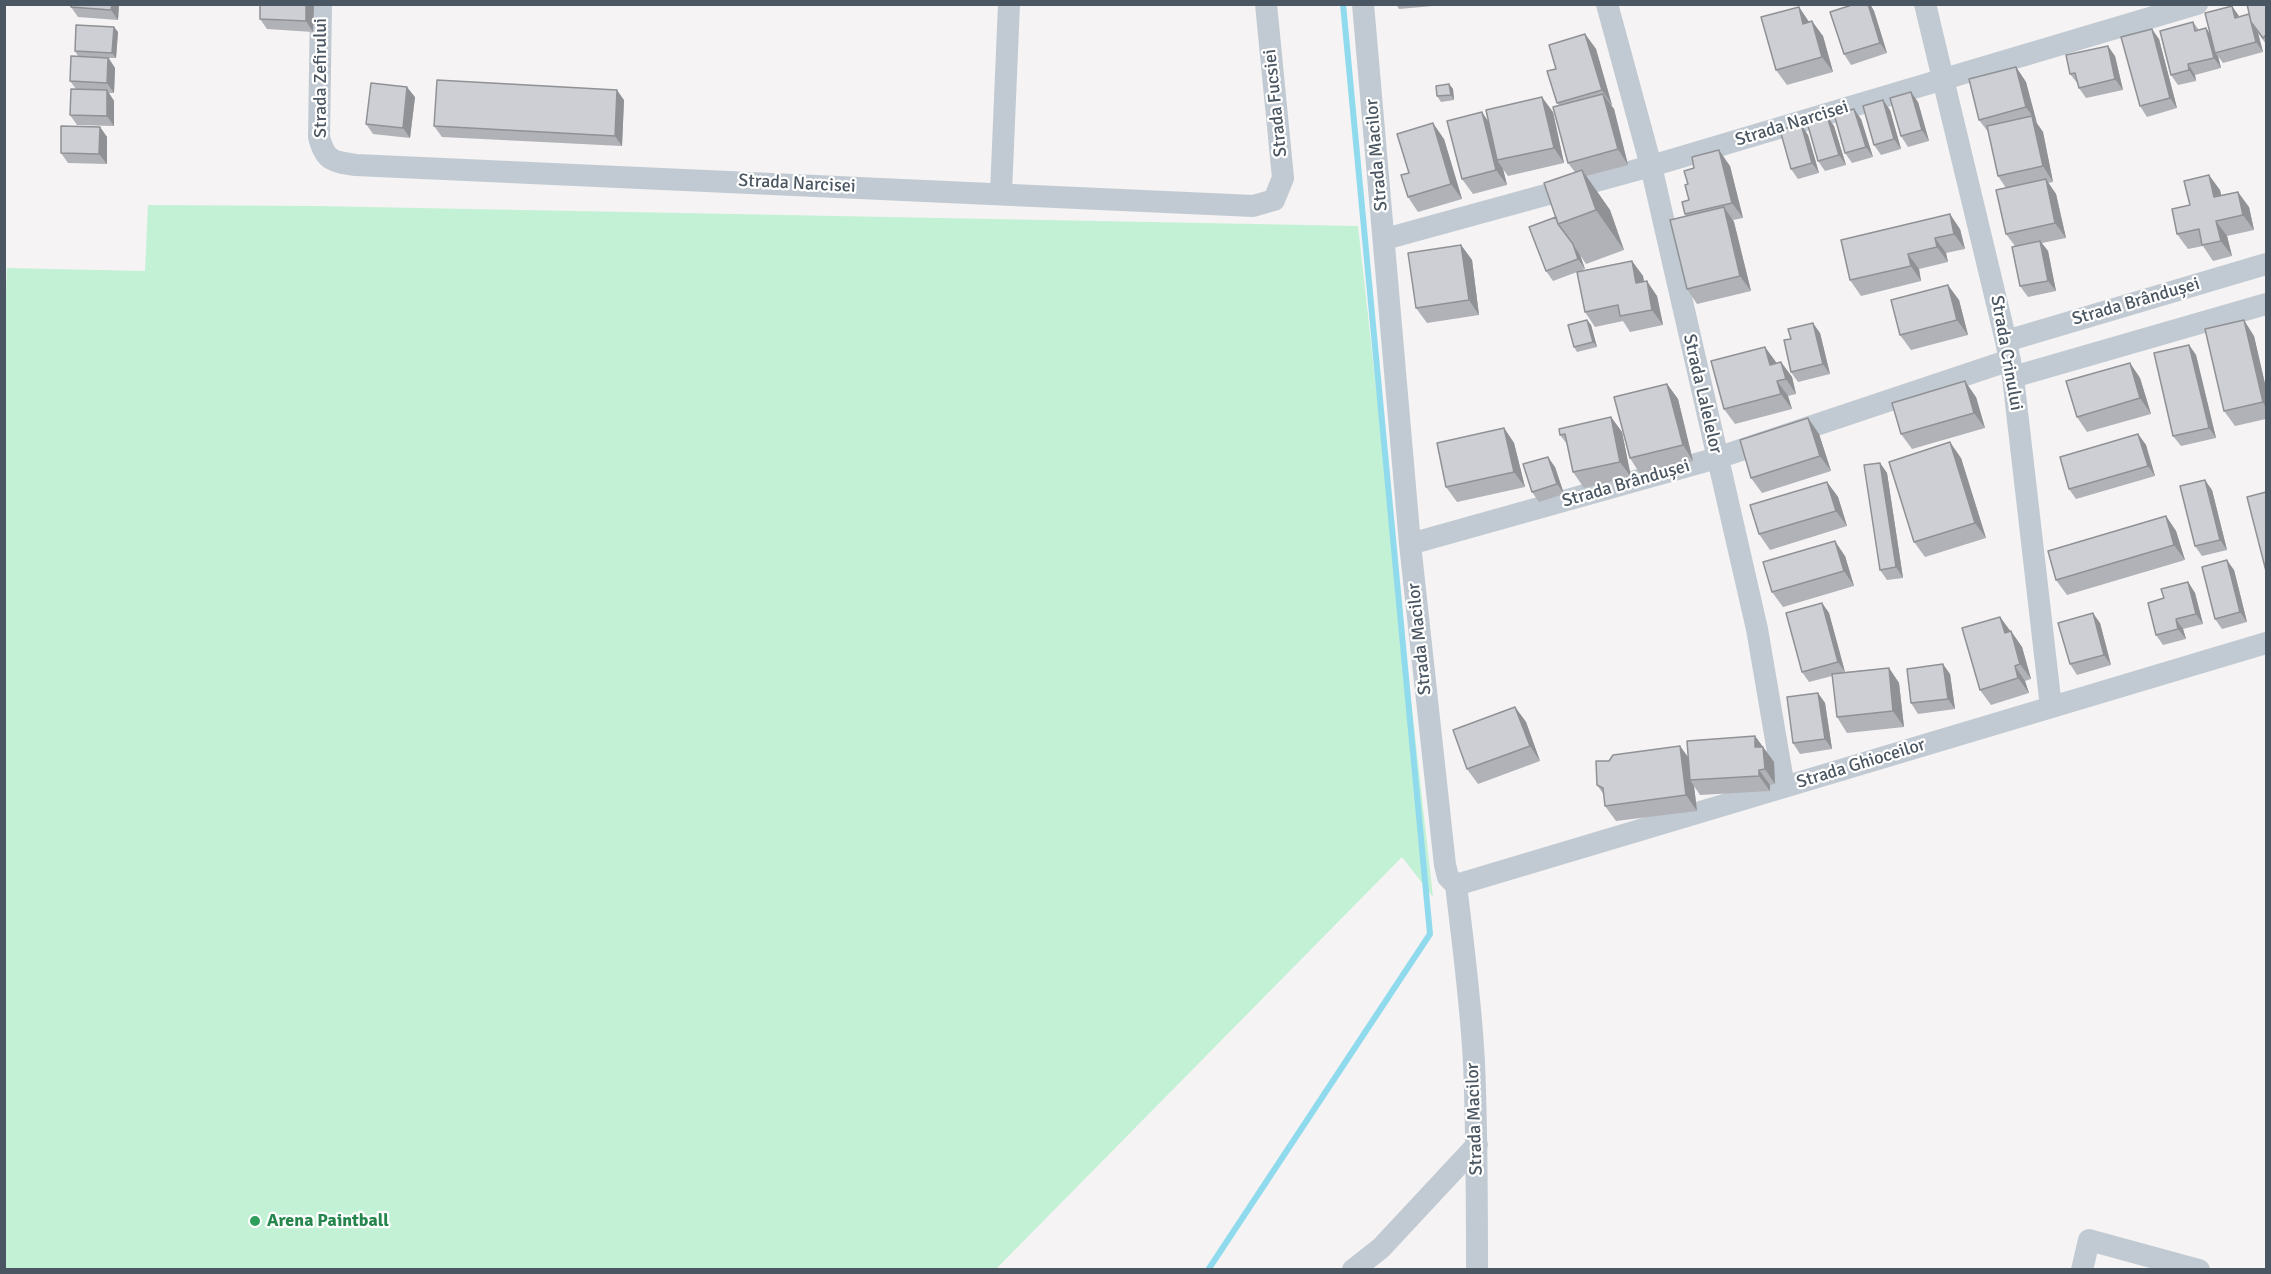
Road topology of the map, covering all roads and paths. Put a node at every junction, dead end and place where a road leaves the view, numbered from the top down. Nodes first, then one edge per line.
1 (321, 4) edge
2 (1009, 4) edge
3 (1266, 4) edge
4 (1363, 4) edge
5 (1607, 4) edge
6 (1925, 4) edge
7 (2198, 4) edge
8 (1944, 78) junction
9 (323, 152) joint
10 (1651, 166) junction
11 (1001, 194) junction
12 (1274, 200) joint
13 (1385, 239) junction
14 (2266, 264) edge
15 (2266, 304) edge
16 (2010, 359) junction
17 (1717, 458) junction
18 (1410, 544) junction
19 (2266, 643) edge
20 (2051, 707) junction
21 (1784, 787) junction
22 (1456, 885) junction
23 (1477, 1145) junction
24 (1353, 1269) edge
25 (1477, 1269) edge
26 (2082, 1269) edge
27 (2199, 1269) edge

1 - 9 street, Strada Zefirului
2 - 11 street
3 - 12 street, Strada Fucsiei
4 - 13 street, Strada Macilor
5 - 10 street, Strada Lalelelor
6 - 8 street, Strada Crinului
7 - 8 street, Strada Narcisei
8 - 10 street, Strada Narcisei
8 - 16 street, Strada Crinului
9 - 11 street, Strada Narcisei
10 - 13 street, Strada Narcisei
10 - 17 street, Strada Lalelelor
11 - 12 street, Strada Narcisei
13 - 18 street, Strada Macilor
14 - 16 street, Strada Brândușei
15 - 16 street, Strada Brândușei
16 - 17 street, Strada Brândușei
16 - 20 street, Strada Crinului
17 - 18 street, Strada Brândușei
17 - 21 street, Strada Lalelelor
18 - 22 street, Strada Macilor
19 - 20 street, Strada Ghioceilor
20 - 21 street, Strada Ghioceilor
21 - 22 street, Strada Ghioceilor
22 - 23 street, Strada Macilor
23 - 24 street
23 - 25 street, Strada Macilor
26 - 27 street

